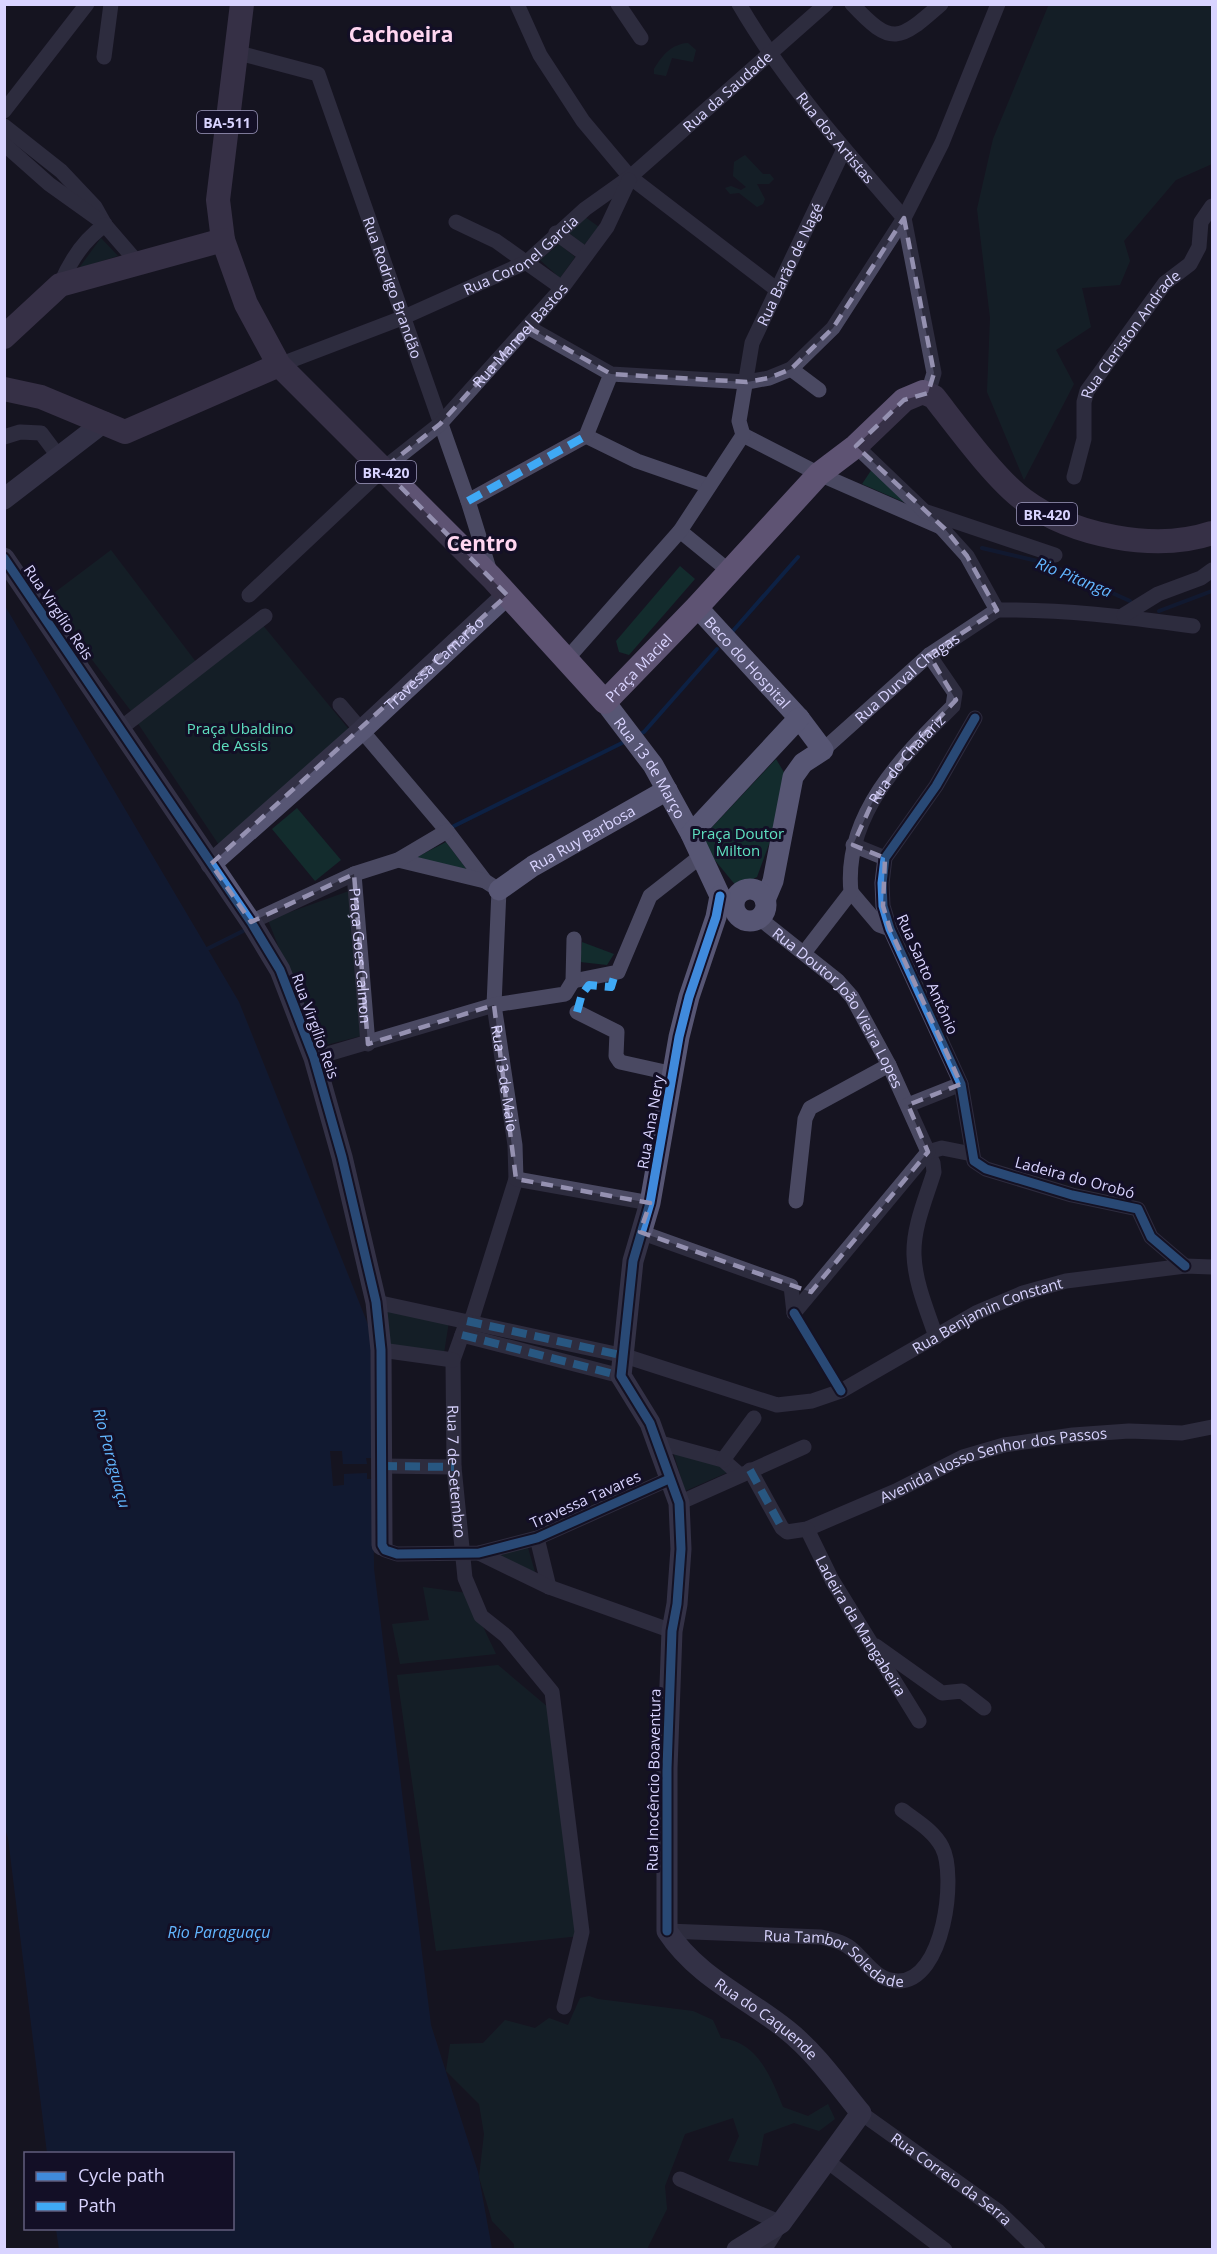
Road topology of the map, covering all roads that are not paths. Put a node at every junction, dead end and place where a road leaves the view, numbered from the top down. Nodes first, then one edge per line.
1 (87, 4) edge
2 (111, 4) edge
3 (242, 4) edge
4 (517, 4) edge
5 (618, 4) edge
6 (739, 4) edge
7 (826, 4) edge
8 (852, 4) edge
9 (941, 4) edge
10 (998, 4) edge
11 (641, 38) dead end
12 (235, 52) junction
13 (769, 55) junction
14 (104, 57) dead end
15 (4, 111) edge
16 (4, 126) edge
17 (4, 144) edge
18 (844, 149) junction
19 (62, 171) junction
20 (630, 177) junction
21 (49, 184) junction
22 (1212, 206) edge
23 (585, 209) junction
24 (904, 218) junction
25 (456, 222) dead end
26 (105, 225) junction
27 (607, 227) junction
28 (556, 233) junction
29 (223, 240) junction
30 (586, 255) junction
31 (136, 262) junction
32 (527, 262) junction
33 (60, 285) junction
34 (562, 288) junction
35 (776, 289) junction
36 (402, 318) junction
37 (528, 327) junction
38 (4, 337) edge
39 (279, 365) junction
40 (791, 369) junction
41 (611, 374) junction
42 (747, 382) junction
43 (931, 383) junction
44 (4, 389) edge
45 (819, 390) dead end
46 (440, 424) junction
47 (114, 427) junction
48 (743, 435) junction
49 (586, 436) junction
50 (4, 437) edge
51 (856, 446) junction
52 (59, 457) junction
53 (383, 469) junction
54 (819, 474) junction
55 (1074, 477) dead end
56 (708, 486) junction
57 (4, 499) edge
58 (468, 501) junction
59 (924, 511) junction
60 (945, 529) junction
61 (680, 531) junction
62 (1212, 533) edge
63 (1055, 555) dead end
64 (4, 558) edge
65 (1212, 570) edge
66 (729, 571) junction
67 (499, 587) junction
68 (249, 595) dead end
69 (697, 607) junction
70 (996, 610) junction
71 (1124, 615) junction
72 (265, 616) dead end
73 (1193, 626) dead end
74 (929, 655) junction
75 (566, 660) junction
76 (605, 702) junction
77 (340, 705) dead end
78 (799, 718) junction
79 (975, 718) dead end
80 (121, 728) junction
81 (362, 730) junction
82 (823, 750) junction
83 (667, 790) junction
84 (447, 831) junction
85 (691, 834) junction
86 (853, 845) junction
87 (701, 856) junction
88 (885, 858) junction
89 (398, 860) junction
90 (211, 864) junction
91 (354, 874) junction
92 (492, 886) junction
93 (851, 892) junction
94 (728, 896) junction
95 (762, 909) junction
96 (251, 922) junction
97 (890, 929) junction
98 (574, 939) dead end
99 (804, 953) junction
100 (571, 985) junction
101 (494, 1005) junction
102 (578, 1012) dead end
103 (368, 1044) junction
104 (314, 1058) junction
105 (889, 1065) junction
106 (674, 1074) junction
107 (961, 1084) junction
108 (908, 1105) junction
109 (928, 1152) junction
110 (972, 1154) junction
111 (516, 1179) junction
112 (796, 1201) dead end
113 (650, 1203) junction
114 (640, 1232) junction
115 (1185, 1266) junction
116 (1212, 1267) edge
117 (791, 1286) junction
118 (811, 1292) junction
119 (376, 1302) junction
120 (467, 1326) junction
121 (936, 1337) junction
122 (381, 1350) junction
123 (453, 1360) junction
124 (623, 1366) junction
125 (754, 1418) dead end
126 (1212, 1427) edge
127 (657, 1442) junction
128 (804, 1447) dead end
129 (723, 1460) junction
130 (382, 1466) junction
131 (454, 1467) junction
132 (745, 1473) junction
133 (669, 1479) junction
134 (679, 1503) junction
135 (807, 1529) junction
136 (537, 1538) junction
137 (382, 1545) joint
138 (471, 1552) junction
139 (549, 1587) junction
140 (672, 1631) junction
141 (869, 1641) junction
142 (984, 1708) dead end
143 (919, 1721) dead end
144 (902, 1810) dead end
145 (667, 1931) junction
146 (564, 2007) dead end
147 (861, 2112) junction
148 (827, 2161) junction
149 (680, 2179) dead end
150 (781, 2223) junction
151 (737, 2250) edge
152 (764, 2250) edge
153 (945, 2250) edge
154 (1038, 2250) edge

1 - 15 street
2 - 14 street
3 - 12 main road, BA-511
4 - 20 street
5 - 11 street
6 - 13 street, Rua dos Artistas
7 - 13 street, Rua da Saudade
8 - 9 street
10 - 24 street
12 - 29 main road, BA-511
12 - 36 street, Rua Rodrigo Brandão
13 - 18 street, Rua dos Artistas
13 - 20 street, Rua da Saudade
16 - 19 street
17 - 21 street
18 - 24 street, Rua dos Artistas
18 - 35 street, Rua Barão de Nagé
19 - 21 street
19 - 26 street
20 - 23 street, Rua Coronel Garcia
20 - 27 street, Rua Manoel Bastos
20 - 35 street
21 - 26 street
22 - 55 street, Rua Cleriston Andrade
23 - 27 street
23 - 28 street, Rua Coronel Garcia
24 - 40 street
24 - 43 street
25 - 32 street
26 - 31 street
26 - 33 street
27 - 30 street, Rua Manoel Bastos
28 - 30 street
28 - 32 street, Rua Coronel Garcia
29 - 31 main road
29 - 39 main road, BR-420
30 - 34 street, Rua Manoel Bastos
31 - 33 main road
32 - 34 street
32 - 36 street, Rua Coronel Garcia
33 - 38 main road
34 - 37 street, Rua Manoel Bastos
35 - 42 street, Rua Barão de Nagé
36 - 39 street, Rua Coronel Garcia
36 - 46 street, Rua Rodrigo Brandão
37 - 41 street
37 - 46 street, Rua Manoel Bastos
39 - 47 main road
39 - 53 main road, BR-420
40 - 42 street
40 - 45 street
41 - 42 street
41 - 49 street
42 - 48 street
43 - 51 main road, Praça Maciel
43 - 62 main road, BR-420
44 - 47 main road
46 - 53 street, Rua Manoel Bastos
46 - 58 street, Rua Rodrigo Brandão
47 - 52 street
48 - 54 street
48 - 56 street
49 - 56 street
49 - 58 street
50 - 52 street
51 - 54 main road, Praça Maciel
51 - 59 street
52 - 57 street
53 - 67 main road, BR-420
53 - 68 street, Rua Manoel Bastos
54 - 60 street
54 - 66 main road, Praça Maciel
56 - 61 street
58 - 67 street, Rua Rodrigo Brandão
59 - 60 street
59 - 63 street
60 - 70 street
61 - 66 street
61 - 75 street
64 - 80 street, Rua Virgílio Reis
65 - 71 street
66 - 69 main road, Praça Maciel
67 - 75 main road, BR-420
67 - 81 street, Travessa Camarão
69 - 76 main road, Praça Maciel
69 - 78 street, Beco do Hospital
70 - 71 street
70 - 74 street, Rua Durval Chagas
71 - 73 street
72 - 80 street
74 - 82 street, Rua Durval Chagas
74 - 86 street, Rua do Chafariz
75 - 76 main road, Praça Maciel / BR-420
76 - 83 street, Rua 13 de Março
77 - 81 street
78 - 82 street
78 - 85 street
79 - 88 street, Rua Santo Antônio
80 - 90 street, Rua Virgílio Reis
81 - 84 street
81 - 90 street
82 - 95 street
83 - 85 street, Rua 13 de Março
83 - 92 street, Rua Ruy Barbosa
84 - 89 street
84 - 92 street
85 - 87 street
86 - 88 street
86 - 93 street, Rua do Chafariz
87 - 94 street
87 - 100 street
88 - 97 street, Rua Santo Antônio
89 - 91 street
89 - 92 street
90 - 96 street, Rua Virgílio Reis
91 - 96 street, Praça Goes Calmon
91 - 103 street, Praça Goes Calmon
92 - 101 street, Rua 13 de Maio
93 - 97 street
93 - 99 street
94 - 95 street
94 - 106 street, Rua Ana Nery
95 - 99 street, Rua Doutor João Vieira Lopes
96 - 104 street, Rua Virgílio Reis
97 - 107 street, Rua Santo Antônio
98 - 100 street
99 - 105 street, Rua Doutor João Vieira Lopes
100 - 101 street
101 - 103 street
101 - 111 street, Rua 13 de Maio
102 - 106 street
103 - 104 street
104 - 119 street, Rua Virgílio Reis
105 - 108 street, Rua Doutor João Vieira Lopes
105 - 112 street
106 - 113 street, Rua Ana Nery
107 - 108 street
107 - 110 street, Rua Santo Antônio
108 - 109 street, Rua Doutor João Vieira Lopes
109 - 110 street
109 - 118 street
109 - 121 street, Rua Doutor João Vieira Lopes
110 - 115 street, Ladeira do Orobó
111 - 113 street
111 - 120 street, Rua 13 de Maio
113 - 114 street, Rua Ana Nery
114 - 117 street
114 - 124 street, Rua Ana Nery
115 - 116 street, Rua Benjamin Constant
115 - 121 street, Rua Benjamin Constant
117 - 118 street
117 - 118 street
119 - 120 street
119 - 122 street, Rua Virgílio Reis
120 - 123 street, Rua 13 de Maio
120 - 124 street
121 - 124 street, Rua Benjamin Constant
122 - 123 street
122 - 130 street, Rua Virgílio Reis
123 - 131 street, Rua 7 de Setembro
124 - 127 street
125 - 129 street
126 - 135 street, Avenida Nosso Senhor dos Passos
127 - 129 street
127 - 133 street
128 - 132 street
129 - 132 street
130 - 131 street
130 - 137 street, Rua Virgílio Reis
131 - 138 street, Rua 7 de Setembro
132 - 134 street
132 - 135 street, Avenida Nosso Senhor dos Passos
133 - 134 street
133 - 136 street, Travessa Tavares
134 - 140 street, Rua Inocêncio Boaventura
135 - 141 street, Ladeira da Mangabeira
136 - 138 street, Travessa Tavares
136 - 139 street
137 - 138 street
138 - 139 street
138 - 146 street, Rua 7 de Setembro
139 - 140 street
140 - 145 street, Rua Inocêncio Boaventura
141 - 142 street
141 - 143 street, Ladeira da Mangabeira
144 - 145 street, Rua Tambor Soledade
145 - 147 street, Rua do Caquende
147 - 148 street
147 - 154 street, Rua Correio da Serra
148 - 150 street
148 - 153 street
149 - 150 street
150 - 151 street
150 - 152 street

